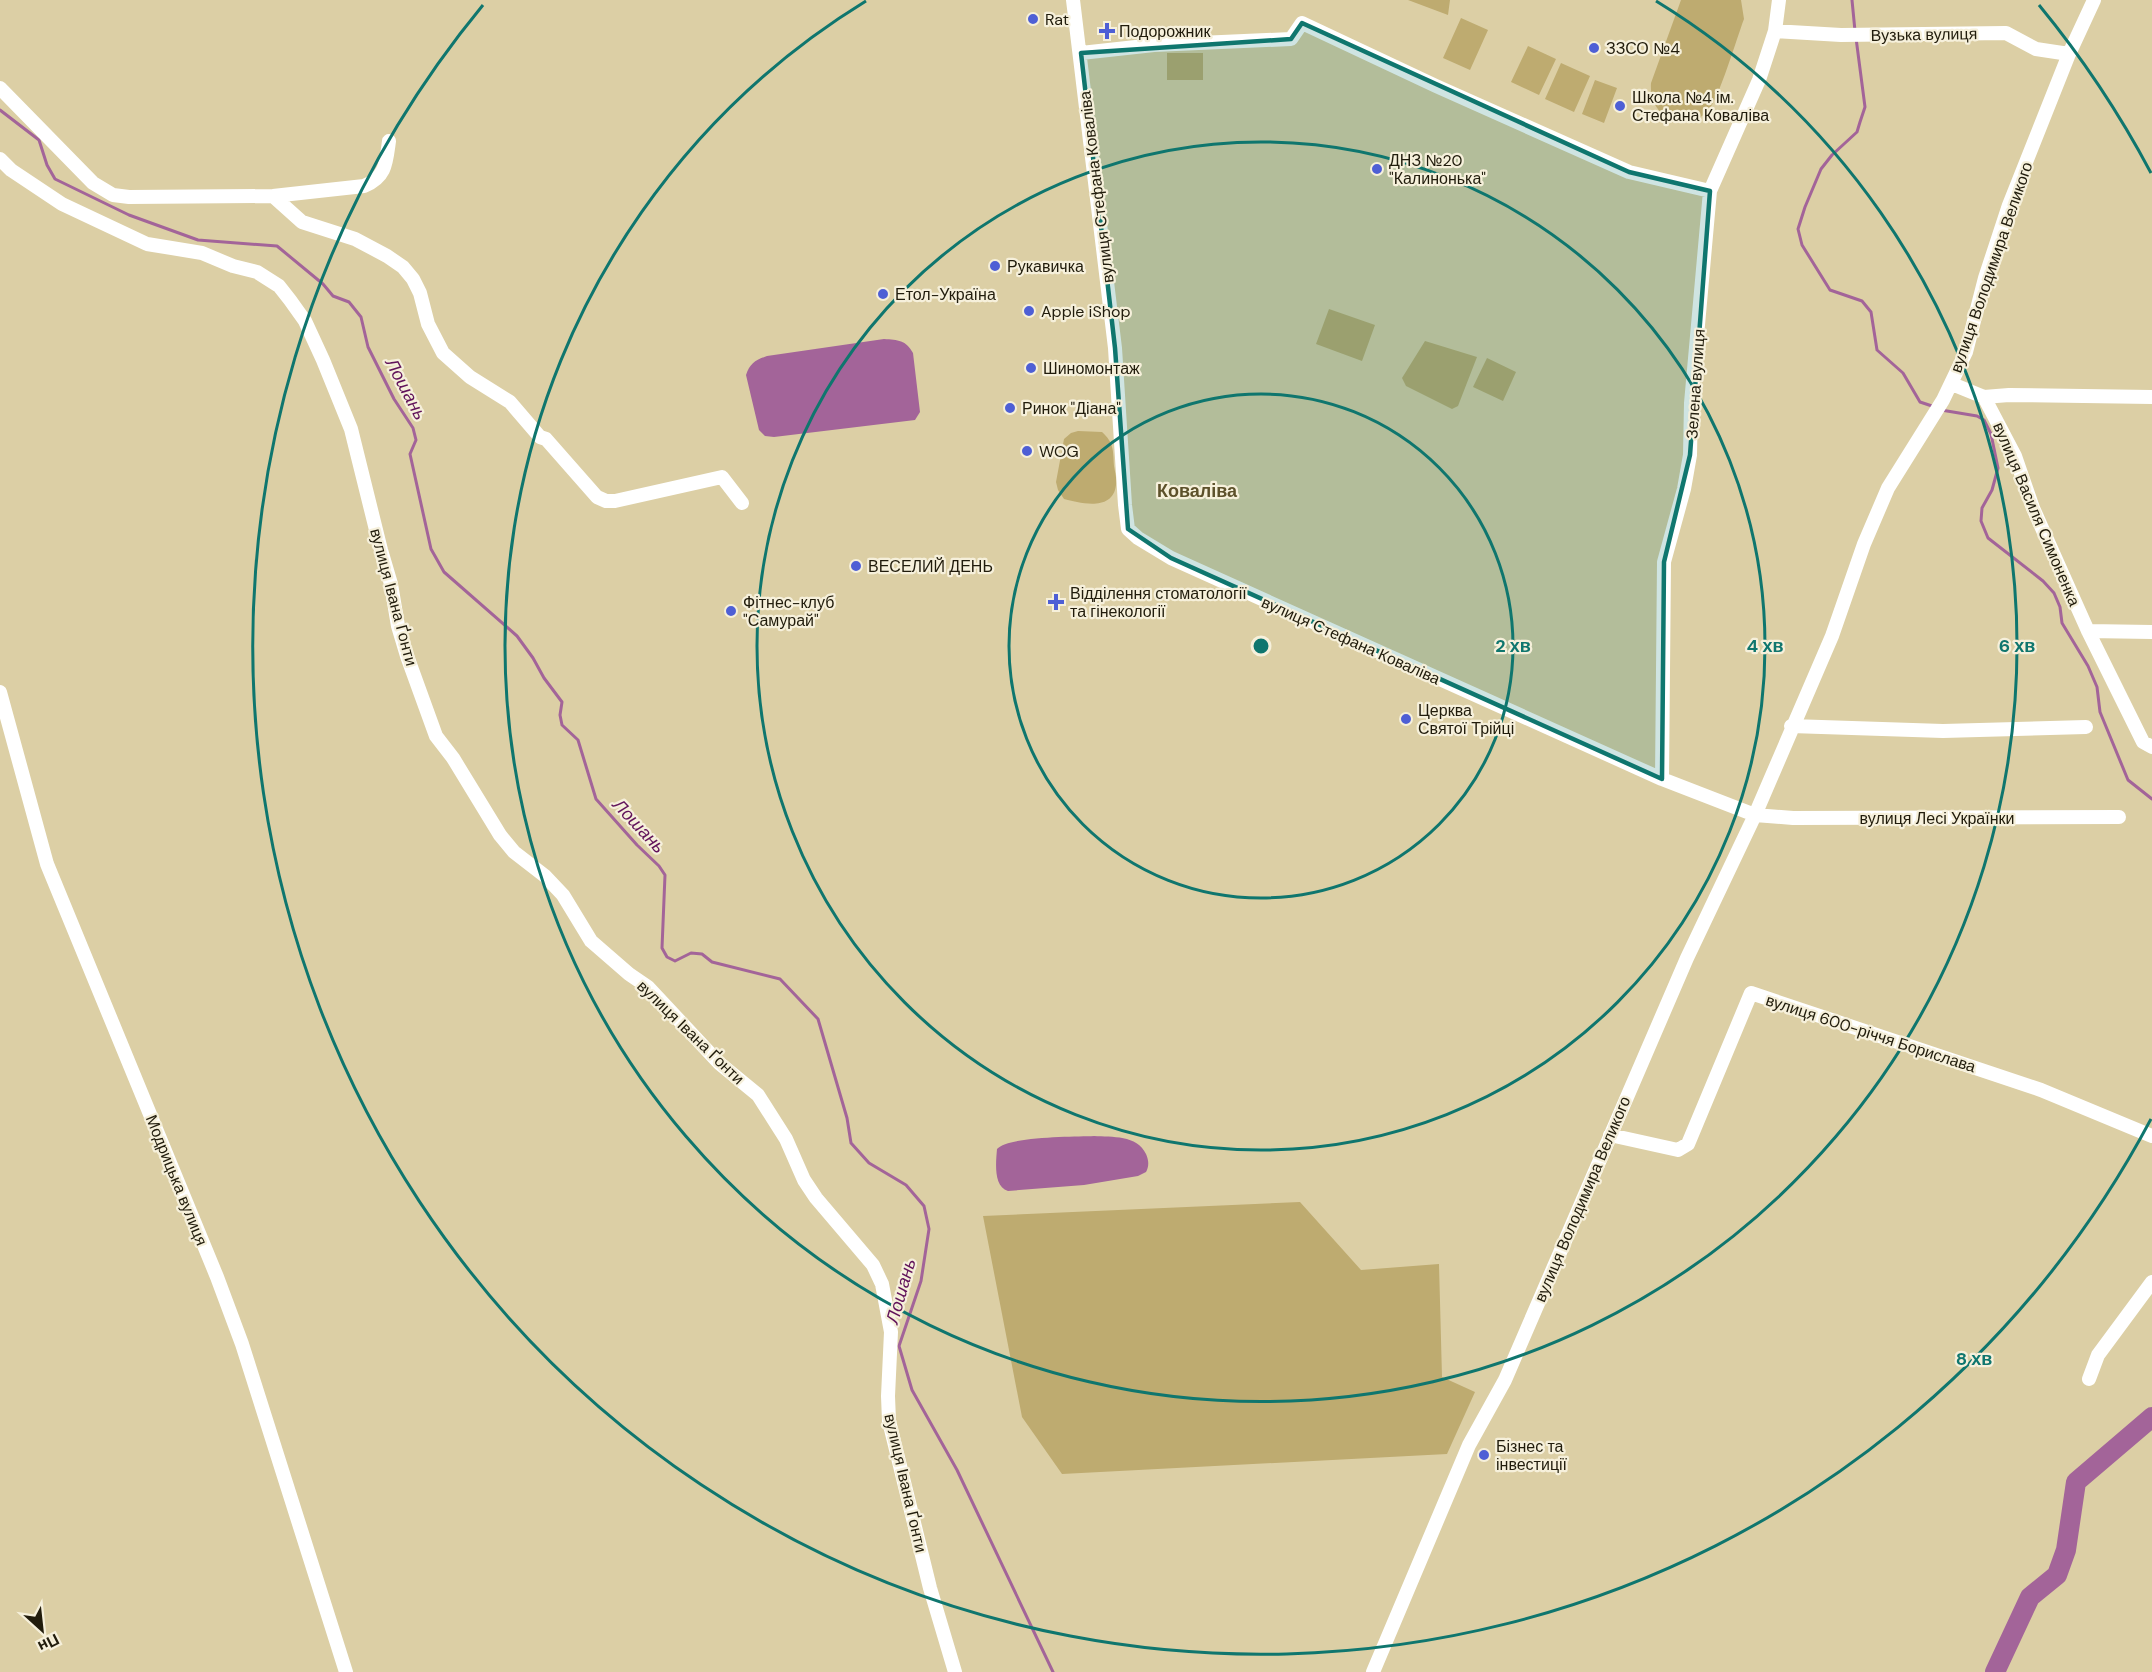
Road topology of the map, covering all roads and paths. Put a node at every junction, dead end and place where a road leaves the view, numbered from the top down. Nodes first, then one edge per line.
1 (1073, 0) edge
2 (1779, 0) edge
3 (2094, 0) edge
4 (1775, 31) junction
5 (1081, 53) junction
6 (2069, 54) junction
7 (0, 88) edge
8 (389, 141) dead end
9 (0, 159) edge
10 (1710, 191) junction
11 (273, 196) junction
12 (1952, 384) junction
13 (1984, 397) junction
14 (2152, 398) edge
15 (742, 503) dead end
16 (2088, 631) junction
17 (2152, 632) edge
18 (0, 692) edge
19 (1791, 726) junction
20 (2086, 727) dead end
21 (2152, 747) edge
22 (1662, 779) junction
23 (1755, 815) junction
24 (2120, 818) dead end
25 (1610, 1134) junction
26 (2152, 1136) edge
27 (2152, 1282) edge
28 (2089, 1379) dead end
29 (346, 1672) edge
30 (955, 1672) edge
31 (1373, 1672) edge

1 - 5 street, вулиця Стефана Коваліва
2 - 4 street, Зелена вулиця
3 - 6 street, вулиця Володимира Великого
4 - 6 street, Вузька вулиця
4 - 10 street, Зелена вулиця
5 - 10 street
5 - 22 street, вулиця Стефана Коваліва
6 - 12 street, вулиця Володимира Великого
7 - 11 street
8 - 11 street
9 - 30 street, вулиця Івана Ґонти
10 - 22 street, Зелена вулиця
11 - 15 street
12 - 13 street
12 - 19 street, вулиця Володимира Великого
13 - 14 street
13 - 16 street, вулиця Василя Симоненка
16 - 17 street
16 - 21 street, вулиця Василя Симоненка
18 - 29 street, Модрицька вулиця
19 - 20 street
19 - 23 street, вулиця Володимира Великого
22 - 23 street, вулиця Стефана Коваліва
23 - 24 street, вулиця Лесі Українки
23 - 25 street, вулиця Володимира Великого
25 - 26 street, вулиця 600-річчя Борислава
25 - 31 street, вулиця Володимира Великого
27 - 28 street

